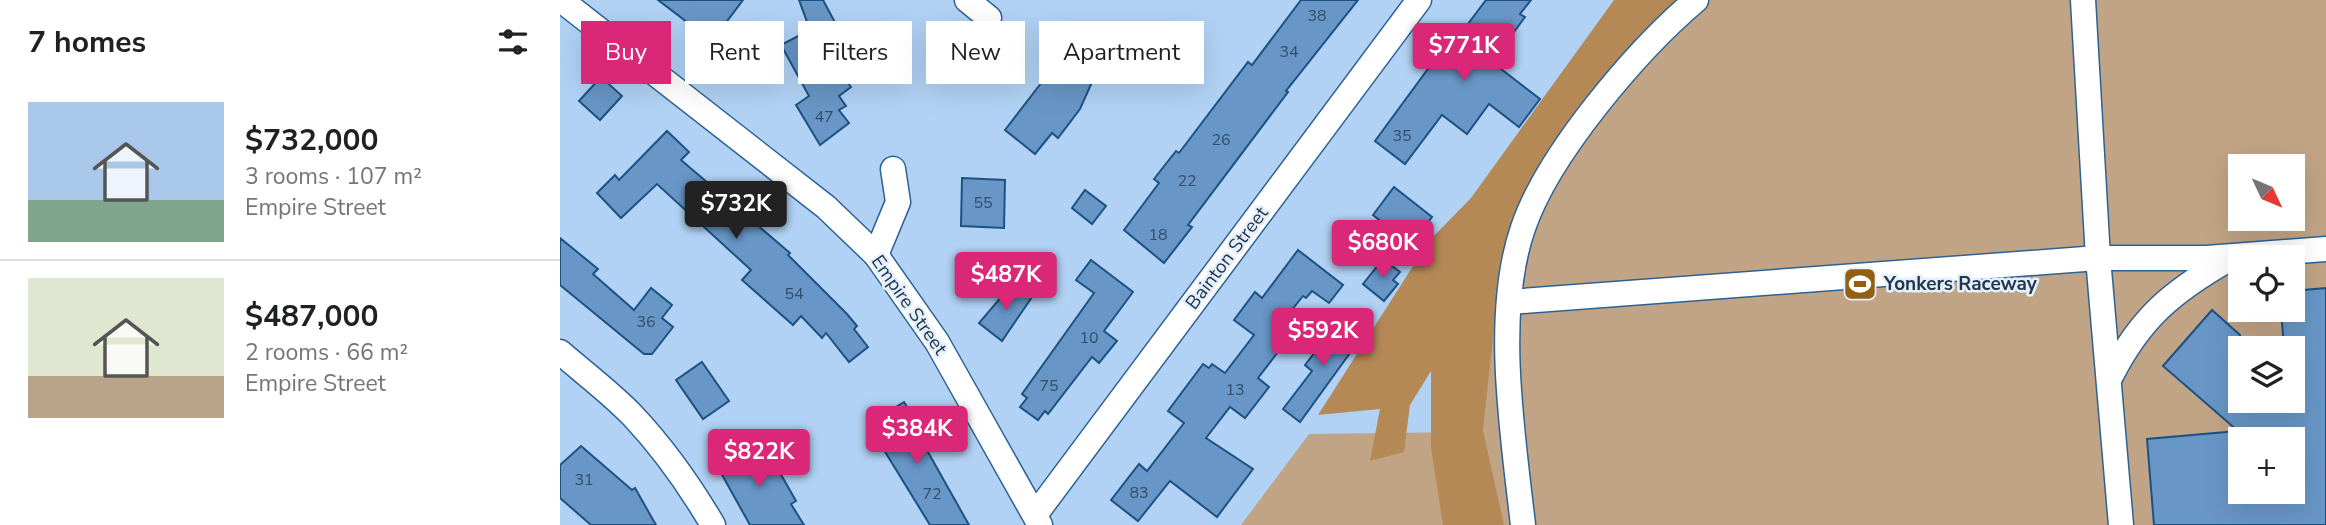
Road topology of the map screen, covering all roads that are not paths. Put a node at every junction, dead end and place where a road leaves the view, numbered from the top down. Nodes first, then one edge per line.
1 (561, 0) edge
2 (967, 0) edge
3 (1419, 0) edge
4 (1696, 0) edge
5 (2083, 0) edge
6 (989, 18) dead end
7 (893, 169) dead end
8 (2326, 249) edge
9 (2305, 251) edge
10 (876, 255) junction
11 (2228, 256) edge
12 (2098, 258) junction
13 (2228, 260) edge
14 (1509, 302) junction
15 (560, 352) edge
16 (2110, 377) junction
17 (1038, 520) edge
18 (713, 525) edge
19 (1523, 525) edge
20 (2121, 525) edge

1 - 10 street, Empire Street
2 - 6 street
3 - 17 street, Bainton Street
4 - 14 street
5 - 12 street
7 - 10 street
8 - 9 street
10 - 17 street, Empire Street
11 - 12 street
12 - 14 street
12 - 16 street
13 - 16 street
14 - 19 street
15 - 18 street
16 - 20 street

